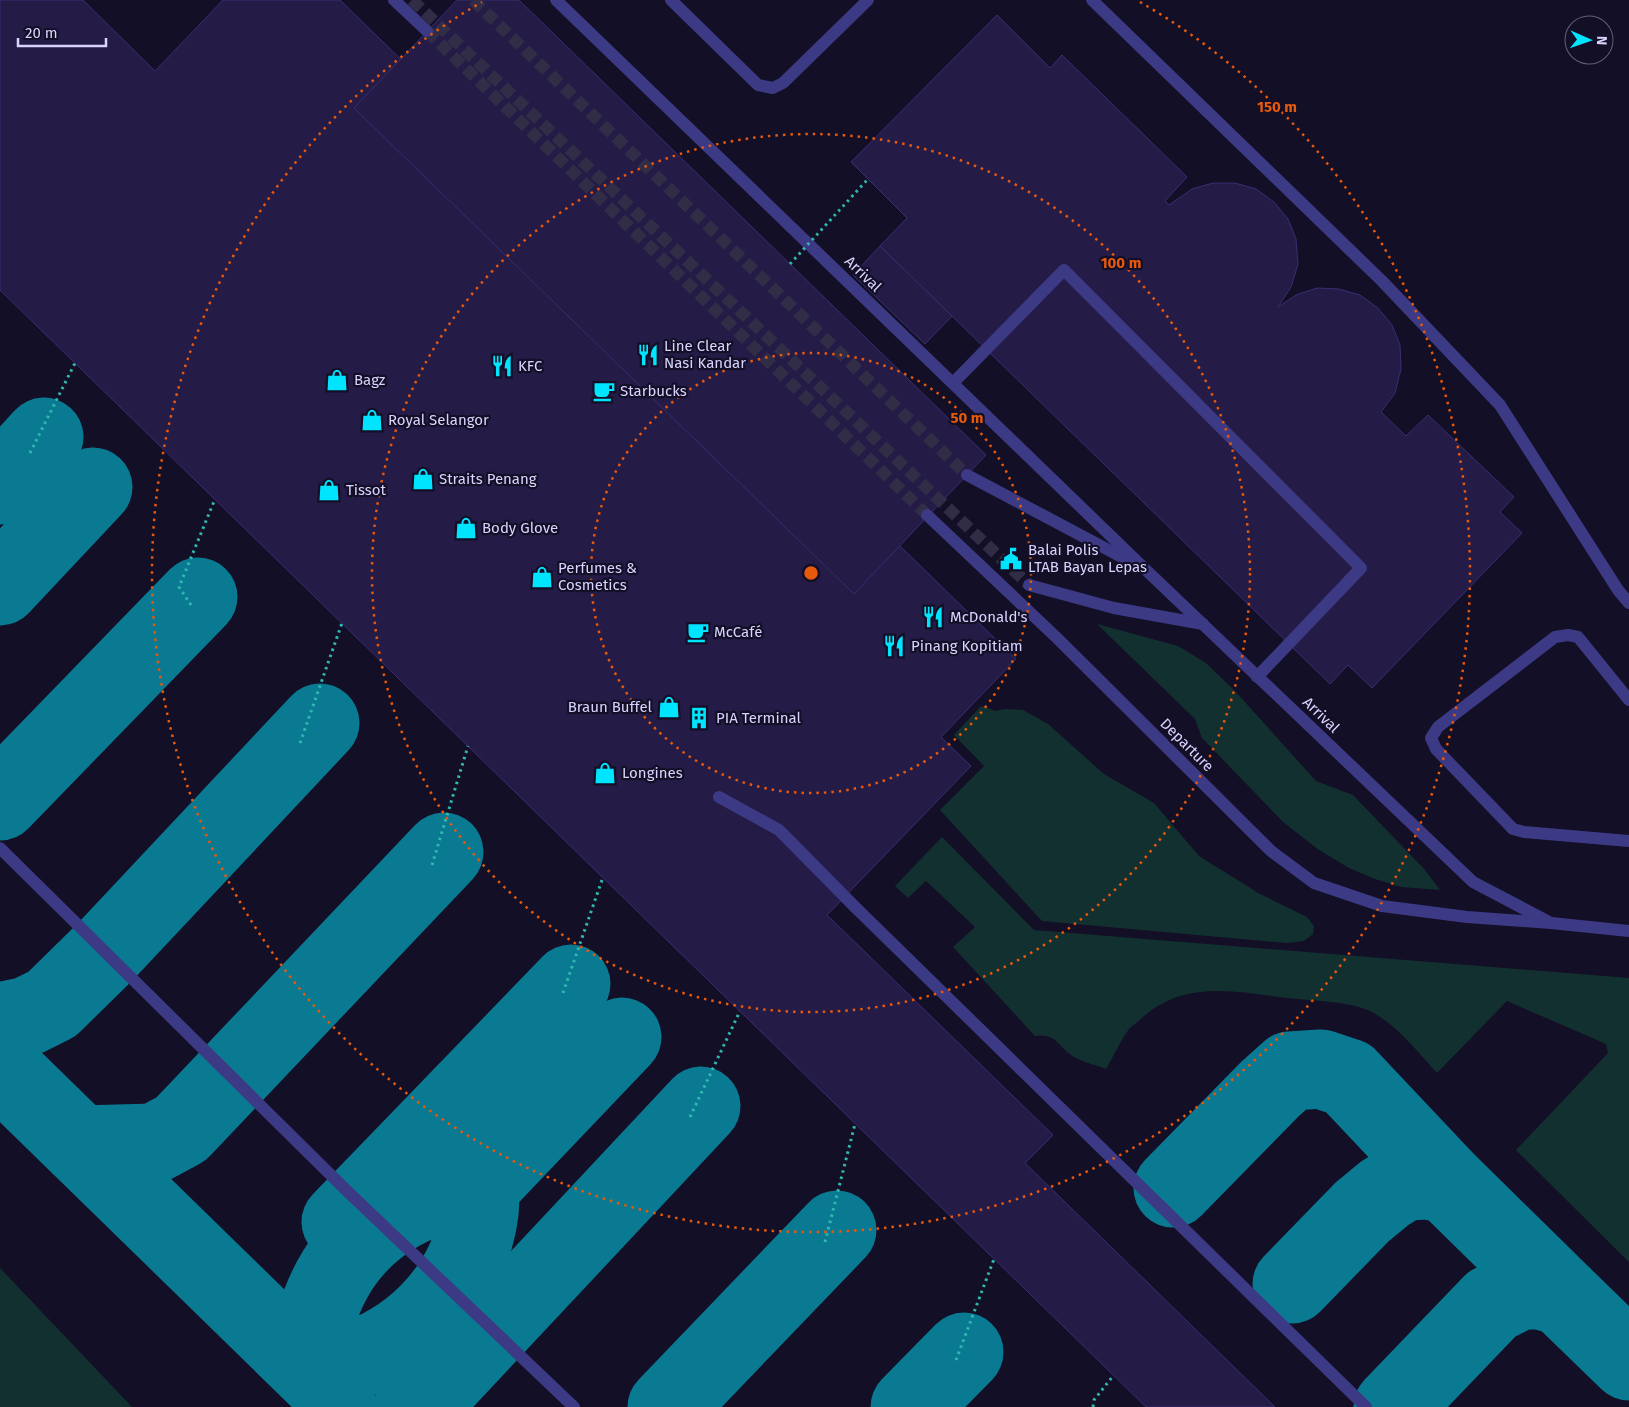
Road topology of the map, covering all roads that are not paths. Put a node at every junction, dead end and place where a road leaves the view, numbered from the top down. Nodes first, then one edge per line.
1 (394, 0) edge
2 (556, 0) edge
3 (671, 0) edge
4 (868, 0) edge
5 (1092, 0) edge
6 (427, 31) tunnel mouth
7 (953, 383) junction
8 (966, 475) tunnel mouth
9 (927, 515) tunnel mouth
10 (1146, 570) junction
11 (1029, 585) tunnel mouth
12 (1629, 602) edge
13 (1203, 624) junction
14 (1258, 676) junction
15 (1629, 700) edge
16 (719, 797) dead end
17 (1629, 841) edge
18 (0, 848) edge
19 (1551, 923) junction
20 (1627, 930) edge
21 (574, 1407) edge
22 (1366, 1407) edge

1 - 6 street
2 - 7 street, Arrival
3 - 4 street
5 - 12 street
7 - 10 street, Arrival
7 - 14 street
8 - 10 street, Arrival
9 - 19 street, Departure
10 - 13 street, Arrival
11 - 13 street
13 - 14 street, Arrival
14 - 19 street, Arrival
15 - 17 street
16 - 22 street
18 - 21 street
19 - 20 street, Departure

